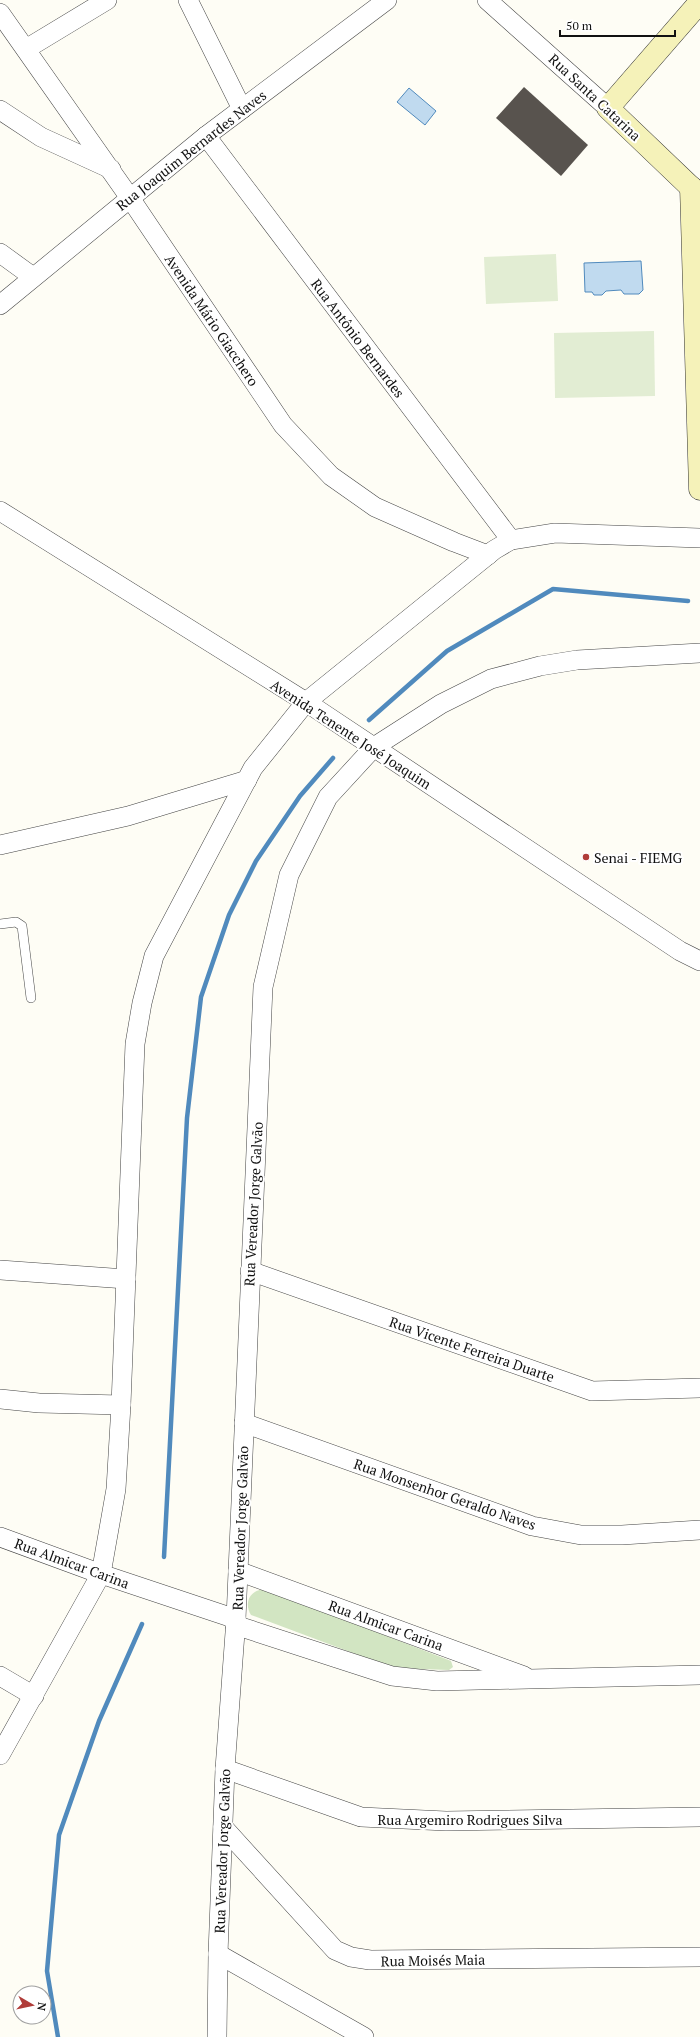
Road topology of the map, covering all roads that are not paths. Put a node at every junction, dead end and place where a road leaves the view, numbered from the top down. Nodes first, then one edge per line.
1 (107, 0) edge
2 (188, 0) edge
3 (387, 0) edge
4 (487, 0) edge
5 (698, 2) edge
6 (0, 13) edge
7 (26, 49) junction
8 (608, 108) junction
9 (242, 109) junction
10 (0, 110) edge
11 (206, 136) junction
12 (111, 169) junction
13 (695, 191) edge
14 (130, 198) junction
15 (0, 253) edge
16 (33, 277) junction
17 (0, 305) edge
18 (700, 489) edge
19 (0, 511) edge
20 (700, 538) edge
21 (511, 540) junction
22 (488, 555) junction
23 (700, 653) edge
24 (306, 702) junction
25 (374, 747) junction
26 (246, 780) junction
27 (0, 845) edge
28 (0, 924) edge
29 (700, 961) edge
30 (31, 998) dead end
31 (0, 1270) edge
32 (250, 1271) junction
33 (126, 1278) junction
34 (700, 1388) edge
35 (0, 1400) edge
36 (122, 1405) junction
37 (244, 1423) junction
38 (700, 1530) edge
39 (0, 1537) edge
40 (238, 1571) junction
41 (101, 1574) junction
42 (236, 1622) junction
43 (700, 1675) edge
44 (0, 1676) edge
45 (534, 1680) junction
46 (34, 1696) junction
47 (0, 1755) edge
48 (225, 1769) junction
49 (700, 1817) edge
50 (223, 1827) junction
51 (218, 1954) junction
52 (700, 1957) edge
53 (217, 2037) edge
54 (364, 2037) edge

1 - 7 street
2 - 9 street
3 - 9 street, Rua Joaquim Bernardes Naves
4 - 8 street, Rua Santa Catarina
5 - 8 main road
6 - 7 street, Avenida Mário Giacchero
7 - 12 street, Avenida Mário Giacchero
8 - 13 main road, Rua Santa Catarina
9 - 11 street, Rua Joaquim Bernardes Naves
10 - 12 street
11 - 14 street, Rua Joaquim Bernardes Naves
11 - 21 street, Rua Antônio Bernardes
12 - 14 street, Avenida Mário Giacchero
13 - 18 main road
14 - 16 street, Rua Joaquim Bernardes Naves
14 - 22 street, Avenida Mário Giacchero
15 - 16 street
16 - 17 street, Rua Joaquim Bernardes Naves
19 - 24 street, Avenida Tenente José Joaquim
20 - 21 street
21 - 22 street
22 - 24 street
23 - 25 street, Rua Vereador Jorge Galvão
24 - 25 street, Avenida Tenente José Joaquim
24 - 26 street
25 - 29 street, Avenida Tenente José Joaquim
25 - 32 street, Rua Vereador Jorge Galvão
26 - 27 street
26 - 33 street
28 - 30 lane
31 - 33 street
32 - 34 street, Rua Vicente Ferreira Duarte
32 - 37 street, Rua Vereador Jorge Galvão
33 - 36 street
35 - 36 street
36 - 41 street
37 - 38 street, Rua Monsenhor Geraldo Naves
37 - 40 street, Rua Vereador Jorge Galvão
39 - 41 street, Rua Almicar Carina
40 - 42 street, Rua Vereador Jorge Galvão
40 - 45 street, Rua Almicar Carina
41 - 42 street, Rua Almicar Carina
41 - 46 street
42 - 45 street, Rua Almicar Carina
42 - 48 street, Rua Vereador Jorge Galvão
43 - 45 street, Rua Almicar Carina
44 - 46 street
46 - 47 street
48 - 49 street, Rua Argemiro Rodrigues Silva
48 - 50 street, Rua Vereador Jorge Galvão
50 - 51 street, Rua Vereador Jorge Galvão
50 - 52 street, Rua Moisés Maia
51 - 53 street, Rua Vereador Jorge Galvão
51 - 54 street

